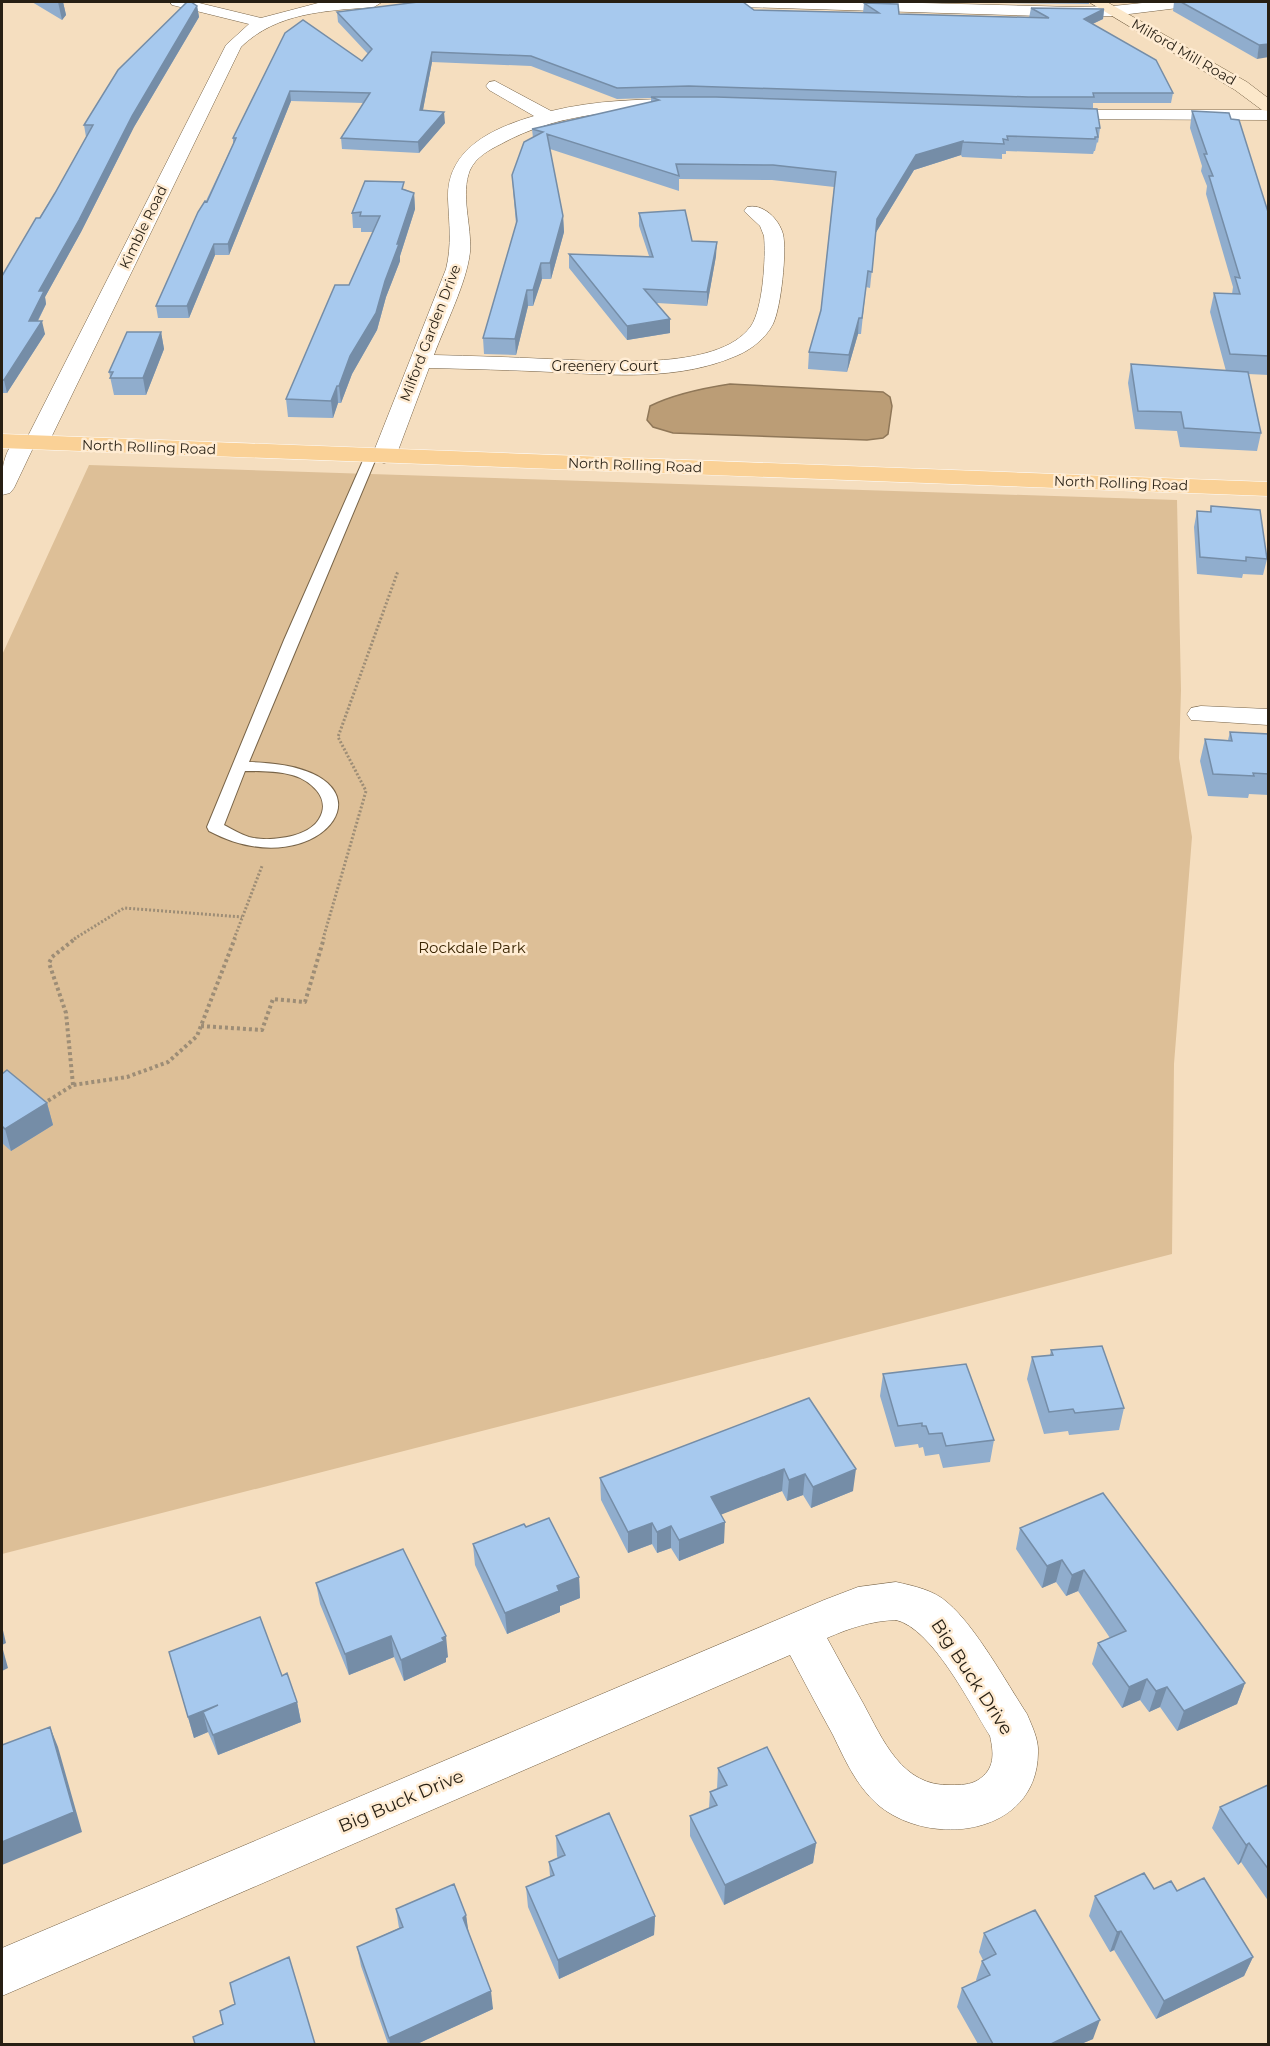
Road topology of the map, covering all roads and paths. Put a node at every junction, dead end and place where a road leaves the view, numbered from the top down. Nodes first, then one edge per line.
1 (178, 2) edge
2 (374, 2) edge
3 (743, 2) edge
4 (787, 2) edge
5 (1097, 2) edge
6 (1186, 2) edge
7 (1113, 11) junction
8 (263, 23) junction
9 (495, 87) dead end
10 (700, 104) edge
11 (1269, 106) edge
12 (1038, 115) edge
13 (1269, 115) edge
14 (550, 117) junction
15 (753, 211) dead end
16 (419, 361) junction
17 (21, 442) edge
18 (378, 456) junction
19 (2, 488) edge
20 (1269, 489) edge
21 (1201, 714) dead end
22 (1269, 717) edge
23 (239, 766) junction
24 (271, 842) junction
25 (242, 917) junction
26 (73, 1085) junction
27 (34, 1109) edge
28 (800, 1630) junction
29 (2, 1972) edge

1 - 8 street
2 - 8 street
3 - 4 street
4 - 7 street
5 - 7 main road, Milford Mill Road
6 - 7 street
7 - 11 main road, Milford Mill Road
8 - 17 street, Kimble Road
9 - 14 street
10 - 14 street, Milford Garden Drive
12 - 13 street
14 - 16 street, Milford Garden Drive
15 - 16 street, Greenery Court
16 - 18 street, Milford Garden Drive
17 - 18 main road, North Rolling Road
17 - 19 street, Kimble Road
18 - 20 main road, North Rolling Road
18 - 23 lane
21 - 22 street
23 - 24 lane
23 - 24 lane
24 - 25 path
25 - 26 path
25 - 26 path
26 - 27 path
28 - 28 street, Big Buck Drive
28 - 29 street, Big Buck Drive

